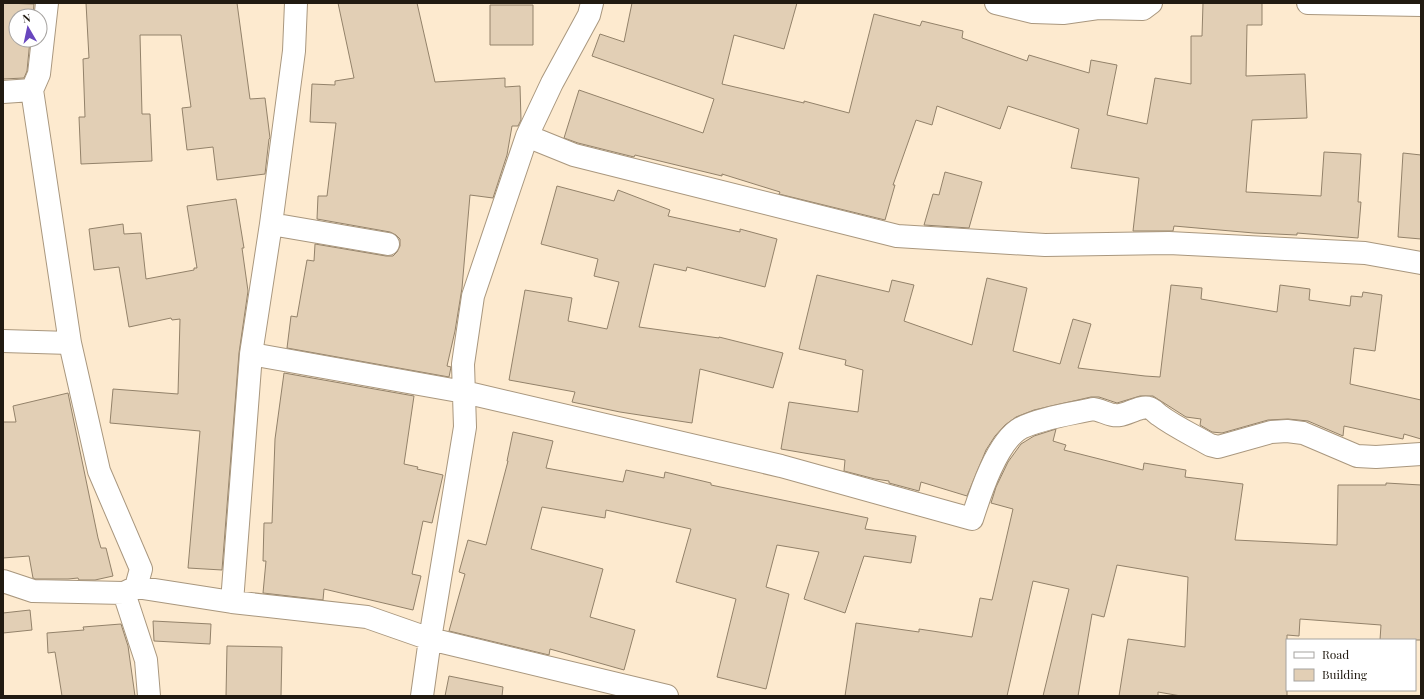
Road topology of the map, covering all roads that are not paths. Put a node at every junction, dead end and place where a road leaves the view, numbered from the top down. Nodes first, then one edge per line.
1 (47, 3) edge
2 (296, 3) edge
3 (592, 3) edge
4 (996, 3) edge
5 (1151, 3) edge
6 (1308, 3) edge
7 (1421, 4) edge
8 (32, 90) junction
9 (3, 92) edge
10 (527, 136) junction
11 (271, 224) junction
12 (388, 244) dead end
13 (1421, 263) edge
14 (3, 341) edge
15 (70, 343) junction
16 (252, 354) junction
17 (464, 392) junction
18 (1421, 454) edge
19 (3, 581) edge
20 (130, 590) junction
21 (232, 602) junction
22 (430, 639) junction
23 (148, 696) edge
24 (422, 696) edge
25 (666, 696) edge

1 - 8 street
2 - 11 street
3 - 10 street
4 - 5 street
6 - 7 street
8 - 9 street
8 - 15 street
10 - 13 street
10 - 17 street
11 - 12 street
11 - 16 street
14 - 15 street
15 - 20 street
16 - 17 street
16 - 21 street
17 - 18 street
17 - 22 street
19 - 20 street
20 - 21 street
20 - 23 street
21 - 22 street
22 - 24 street
22 - 25 street

